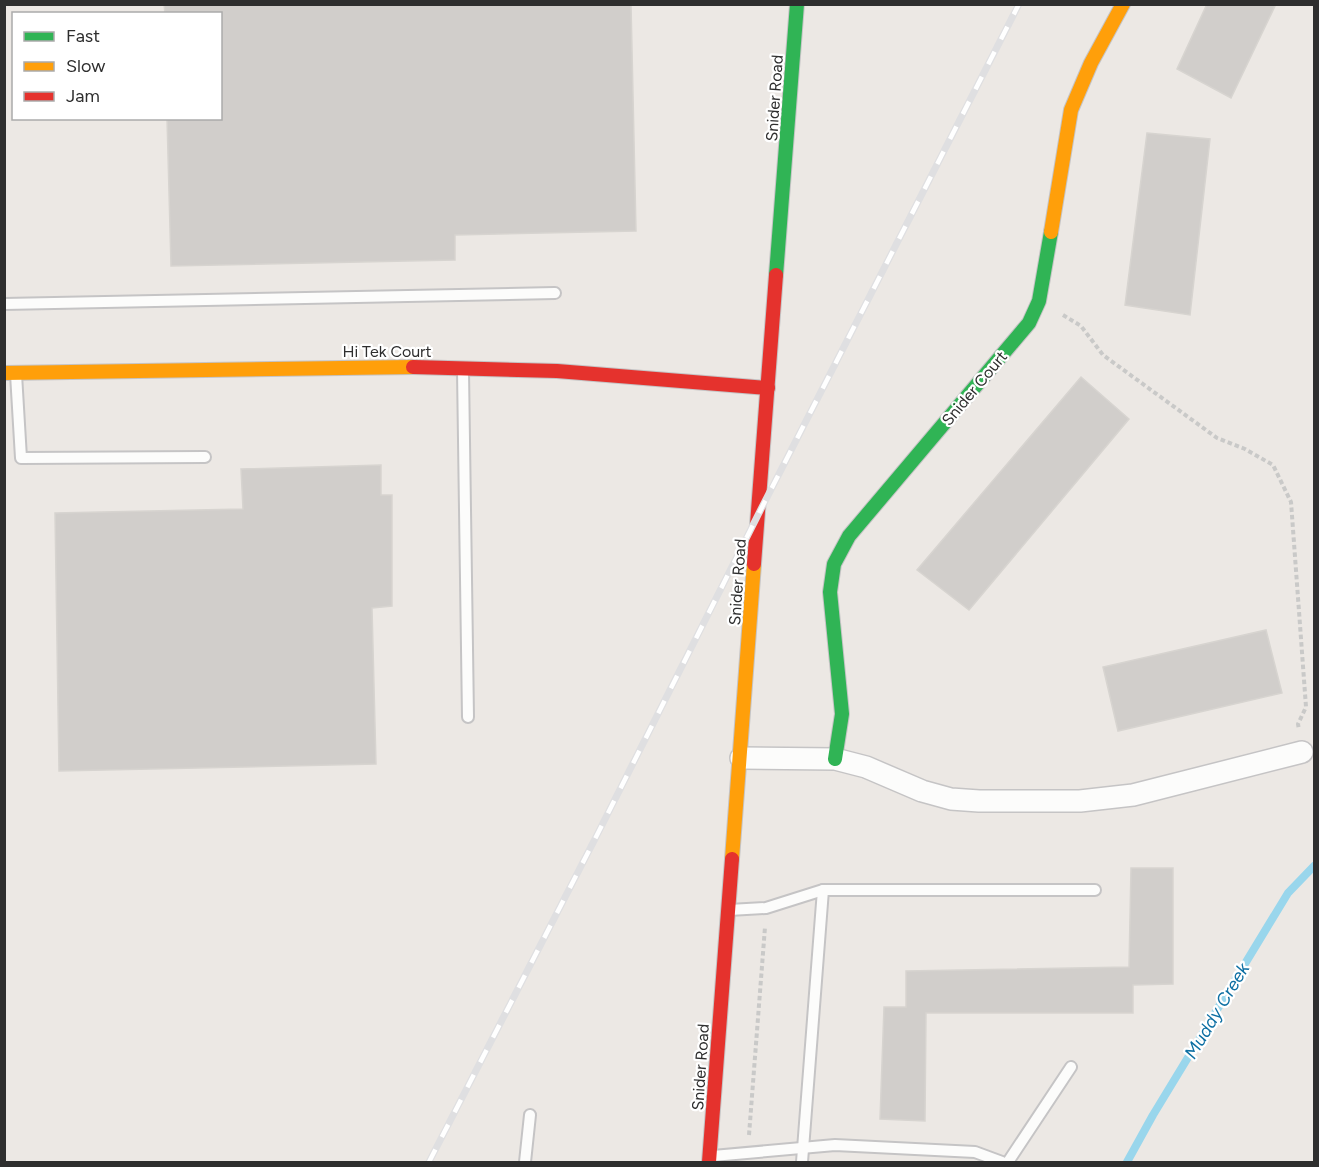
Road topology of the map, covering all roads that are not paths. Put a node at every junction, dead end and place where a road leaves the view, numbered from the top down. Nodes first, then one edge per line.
1 (797, 4) edge
2 (1123, 4) edge
3 (555, 293) dead end
4 (4, 304) edge
5 (463, 368) junction
6 (10, 374) edge
7 (768, 388) junction
8 (205, 458) dead end
9 (468, 717) dead end
10 (1302, 752) road end
11 (741, 758) junction
12 (835, 759) junction
13 (823, 890) junction
14 (1095, 890) dead end
15 (729, 910) junction
16 (1071, 1067) dead end
17 (530, 1115) dead end
18 (803, 1148) junction
19 (709, 1159) edge
20 (525, 1162) edge
21 (802, 1162) edge
22 (1002, 1162) edge
23 (1008, 1162) edge

1 - 7 street, Snider Road
2 - 12 street, Snider Court
3 - 4 lane
5 - 6 street, Hi Tek Court
5 - 7 street, Hi Tek Court
5 - 9 lane
6 - 8 lane
7 - 11 street, Snider Road
10 - 12 street
11 - 12 street
11 - 15 street, Snider Road
13 - 14 lane
13 - 15 lane
13 - 18 lane
15 - 19 street, Snider Road
16 - 23 lane
17 - 20 lane
18 - 19 lane
18 - 21 lane
18 - 22 lane

